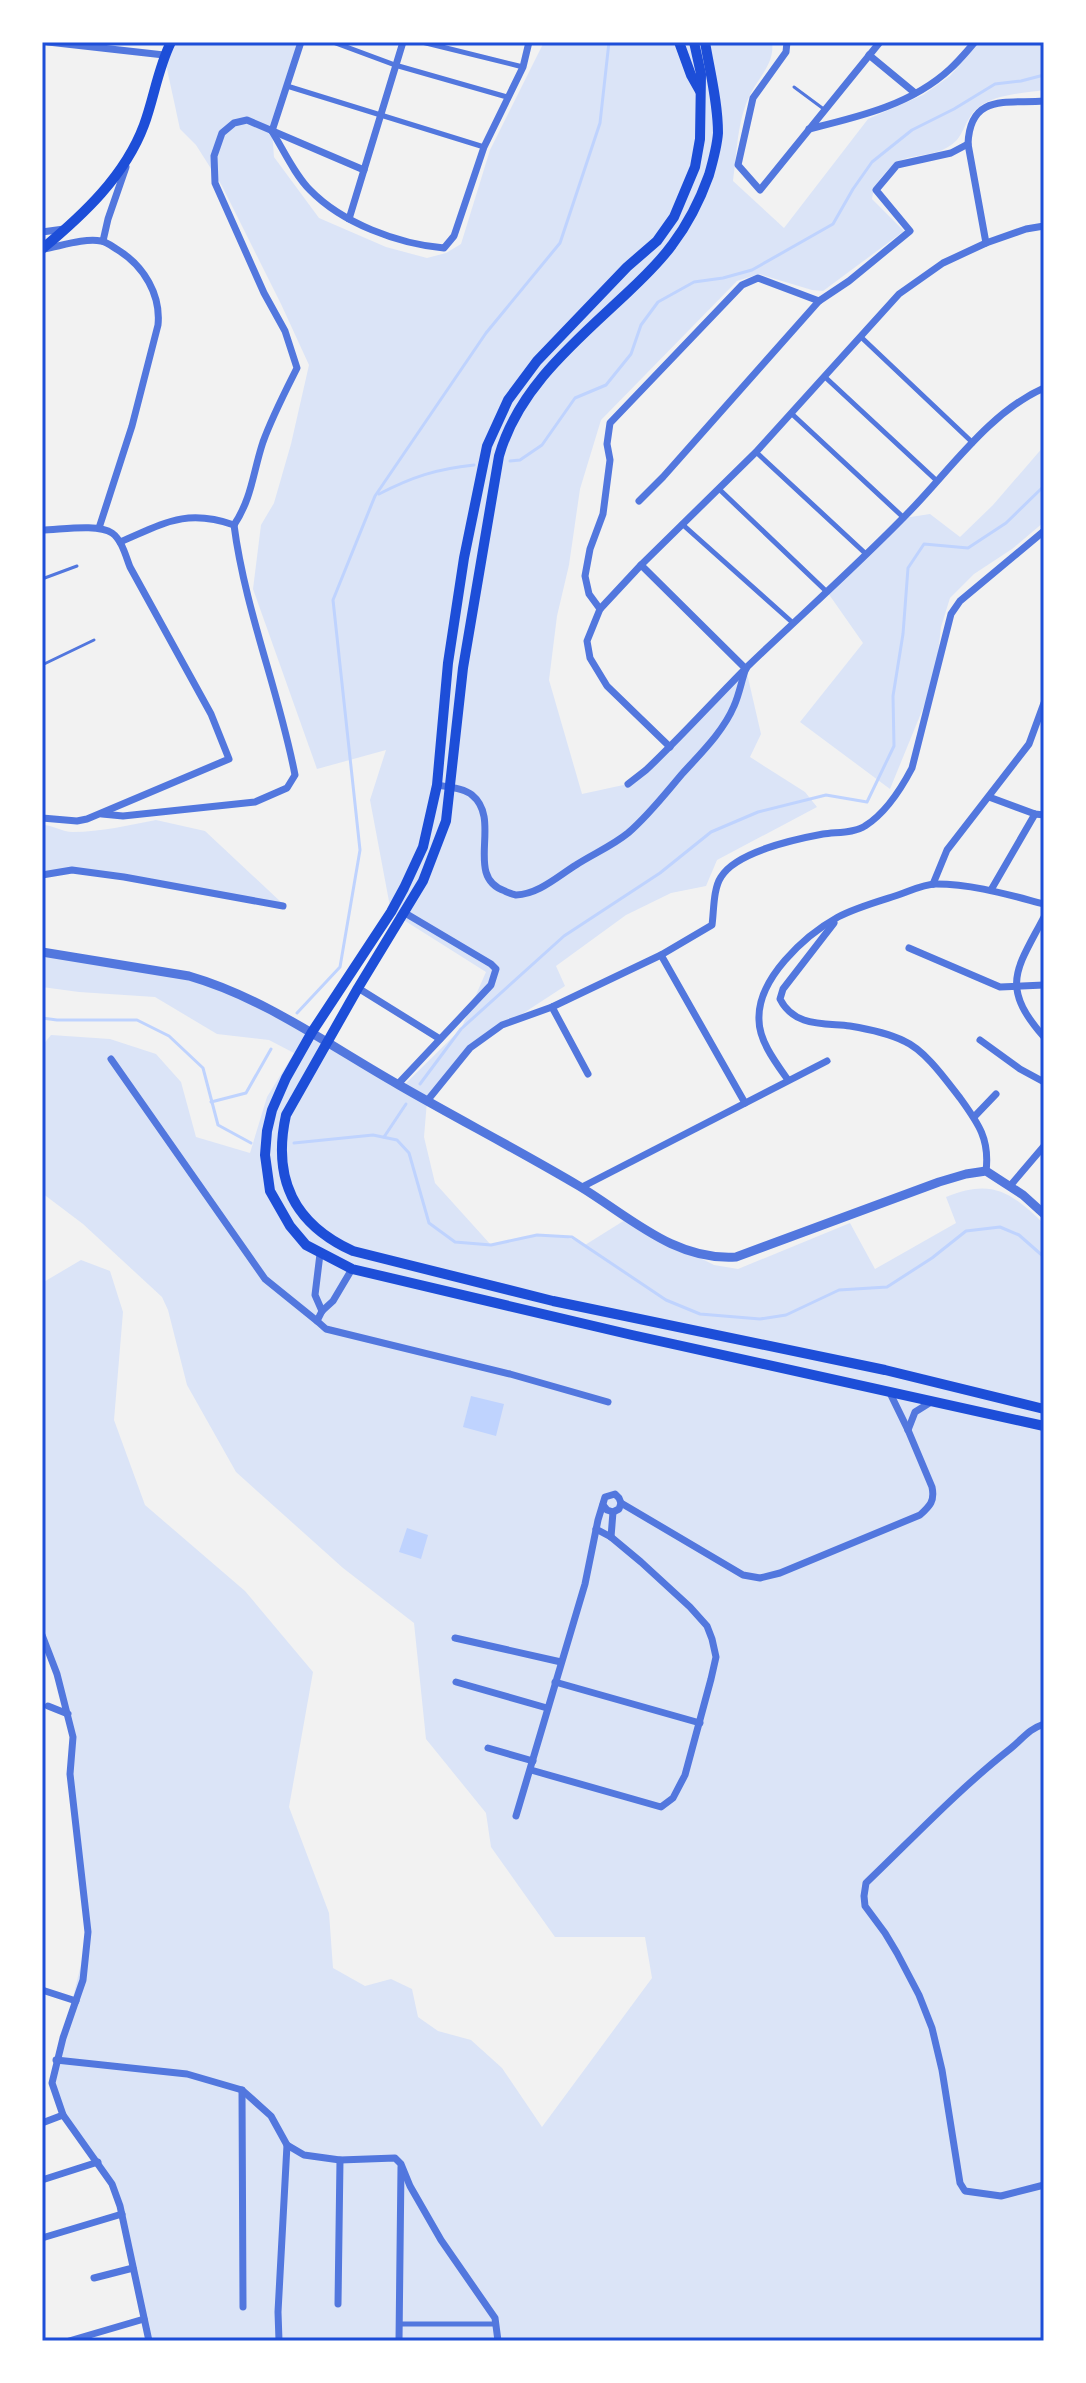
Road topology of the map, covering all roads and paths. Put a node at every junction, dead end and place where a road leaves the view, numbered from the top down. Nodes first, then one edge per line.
1 (48, 42) edge
2 (171, 42) edge
3 (301, 42) edge
4 (333, 42) edge
5 (403, 42) edge
6 (422, 42) edge
7 (529, 42) edge
8 (679, 42) edge
9 (694, 42) edge
10 (705, 42) edge
11 (787, 42) edge
12 (880, 42) edge
13 (975, 42) edge
14 (164, 55) junction
15 (869, 55) junction
16 (395, 65) junction
17 (523, 67) junction
18 (287, 86) junction
19 (794, 87) dead end
20 (700, 91) junction
21 (915, 93) junction
22 (507, 97) junction
23 (1044, 101) edge
24 (825, 110) junction
25 (380, 115) junction
26 (809, 129) junction
27 (272, 131) junction
28 (968, 144) junction
29 (484, 147) junction
30 (128, 162) junction
31 (364, 170) junction
32 (349, 219) junction
33 (1044, 226) edge
34 (66, 229) junction
35 (42, 232) edge
36 (103, 241) junction
37 (986, 243) junction
38 (42, 249) edge
39 (819, 301) junction
40 (861, 337) junction
41 (825, 377) junction
42 (1044, 388) edge
43 (792, 414) junction
44 (973, 443) junction
45 (756, 452) junction
46 (937, 481) junction
47 (719, 489) junction
48 (639, 501) dead end
49 (904, 518) junction
50 (682, 524) junction
51 (234, 525) junction
52 (99, 528) junction
53 (42, 530) edge
54 (1044, 531) edge
55 (120, 542) junction
56 (866, 554) junction
57 (641, 565) junction
58 (77, 566) dead end
59 (42, 579) edge
60 (828, 593) junction
61 (600, 609) junction
62 (793, 623) junction
63 (94, 640) dead end
64 (42, 665) edge
65 (746, 669) junction
66 (1044, 703) edge
67 (670, 747) junction
68 (628, 784) dead end
69 (437, 785) junction
70 (451, 787) junction
71 (989, 797) junction
72 (99, 814) junction
73 (1035, 814) junction
74 (1044, 815) edge
75 (42, 818) edge
76 (42, 875) edge
77 (933, 884) junction
78 (991, 890) junction
79 (1044, 904) edge
80 (283, 906) dead end
81 (405, 913) junction
82 (1044, 917) edge
83 (837, 918) junction
84 (909, 948) dead end
85 (42, 952) edge
86 (661, 955) junction
87 (1044, 985) edge
88 (1017, 987) junction
89 (358, 988) junction
90 (552, 1007) junction
91 (312, 1032) junction
92 (1044, 1037) edge
93 (440, 1039) junction
94 (980, 1040) dead end
95 (326, 1041) junction
96 (111, 1059) dead end
97 (827, 1061) dead end
98 (588, 1074) dead end
99 (788, 1080) junction
100 (1044, 1082) edge
101 (398, 1084) junction
102 (996, 1094) dead end
103 (427, 1101) junction
104 (745, 1103) junction
105 (974, 1117) junction
106 (1044, 1146) edge
107 (986, 1171) junction
108 (1010, 1186) junction
109 (582, 1187) junction
110 (1044, 1214) edge
111 (320, 1254) junction
112 (352, 1269) junction
113 (322, 1311) junction
114 (317, 1321) junction
115 (889, 1391) junction
116 (608, 1402) dead end
117 (931, 1402) junction
118 (1044, 1409) edge
119 (1044, 1426) edge
120 (908, 1430) junction
121 (621, 1503) junction
122 (603, 1505) junction
123 (613, 1512) junction
124 (596, 1529) junction
125 (611, 1537) junction
126 (42, 1635) edge
127 (455, 1638) dead end
128 (561, 1662) junction
129 (456, 1682) dead end
130 (555, 1682) junction
131 (48, 1706) dead end
132 (547, 1708) junction
133 (68, 1714) junction
134 (700, 1723) junction
135 (1044, 1724) edge
136 (488, 1748) dead end
137 (532, 1766) junction
138 (516, 1816) dead end
139 (42, 1990) edge
140 (76, 2001) junction
141 (56, 2060) junction
142 (42, 2081) edge
143 (52, 2083) junction
144 (242, 2090) junction
145 (63, 2115) junction
146 (42, 2123) edge
147 (287, 2145) junction
148 (340, 2160) junction
149 (98, 2162) junction
150 (401, 2164) junction
151 (42, 2180) edge
152 (1044, 2185) edge
153 (122, 2214) junction
154 (42, 2238) edge
155 (133, 2268) junction
156 (94, 2278) dead end
157 (338, 2304) dead end
158 (243, 2307) dead end
159 (144, 2319) junction
160 (399, 2324) junction
161 (496, 2324) junction
162 (69, 2341) edge
163 (149, 2341) edge
164 (279, 2341) edge
165 (399, 2341) edge
166 (498, 2341) edge

1 - 14 street
2 - 14 main road
3 - 18 street
4 - 16 street
5 - 16 street
6 - 17 street
7 - 17 street
8 - 20 main road
9 - 20 main road
10 - 70 main road
11 - 26 street
12 - 15 street
13 - 21 street
14 - 30 main road
15 - 21 street
15 - 24 street
16 - 22 street
16 - 25 street
17 - 22 street
18 - 25 street
18 - 27 street
19 - 24 lane
20 - 69 main road
21 - 26 street
22 - 29 street
23 - 28 street
24 - 26 street
25 - 29 street
25 - 31 street
27 - 31 street
27 - 32 street
27 - 51 street
28 - 37 street
28 - 39 street
29 - 32 street
30 - 34 main road
30 - 36 street
31 - 32 street
33 - 37 street
34 - 35 street
34 - 38 main road
36 - 38 street
36 - 52 street
37 - 40 street
39 - 48 street
39 - 61 street
40 - 41 street
40 - 44 street
41 - 43 street
41 - 46 street
42 - 44 street
43 - 45 street
43 - 49 street
44 - 46 street
45 - 47 street
45 - 56 street
46 - 49 street
47 - 50 street
47 - 60 street
49 - 56 street
50 - 57 street
50 - 62 street
51 - 55 street
51 - 72 street
52 - 53 street
52 - 55 street
54 - 86 street
55 - 72 street
56 - 60 street
57 - 61 street
57 - 65 street
58 - 59 lane
60 - 62 street
61 - 67 street
62 - 65 street
63 - 64 lane
65 - 67 street
65 - 70 street
66 - 71 street
67 - 68 street
69 - 70 street
69 - 91 main road
70 - 81 main road
71 - 73 street
71 - 77 street
72 - 75 street
73 - 74 street
73 - 78 street
76 - 80 street
77 - 78 street
77 - 83 street
78 - 79 street
81 - 89 main road
81 - 93 street
82 - 88 street
83 - 99 street
83 - 105 street
84 - 88 street
85 - 91 street
86 - 90 street
86 - 104 street
87 - 88 street
88 - 92 street
89 - 93 street
89 - 95 main road
90 - 98 street
90 - 103 street
91 - 95 street
91 - 111 main road
93 - 101 street
94 - 100 street
95 - 101 street
95 - 118 main road
96 - 114 street
97 - 99 street
99 - 104 street
101 - 103 street
102 - 105 street
103 - 109 street
104 - 109 street
105 - 107 street
106 - 108 street
107 - 108 street
107 - 109 street
108 - 110 street
111 - 112 main road
111 - 113 street
112 - 113 street
112 - 115 main road
113 - 114 street
114 - 116 street
115 - 117 main road
115 - 120 street
117 - 119 main road
117 - 120 street
120 - 121 street
121 - 122 street
121 - 123 street
122 - 123 street
122 - 124 street
123 - 125 street
124 - 125 street
124 - 128 street
125 - 134 street
126 - 133 street
127 - 128 street
128 - 130 street
129 - 132 street
130 - 132 street
130 - 134 street
131 - 133 street
132 - 137 street
133 - 140 street
134 - 137 street
135 - 152 street
136 - 137 street
137 - 138 street
139 - 140 street
140 - 141 street
141 - 143 street
141 - 144 street
142 - 143 street
143 - 145 street
144 - 147 street
144 - 158 street
145 - 146 street
145 - 149 street
147 - 148 street
147 - 164 street
148 - 150 street
148 - 157 street
149 - 151 street
149 - 153 street
150 - 160 street
150 - 161 street
153 - 154 street
153 - 155 street
155 - 156 street
155 - 159 street
159 - 162 street
159 - 163 street
160 - 161 street
160 - 165 street
161 - 166 street

